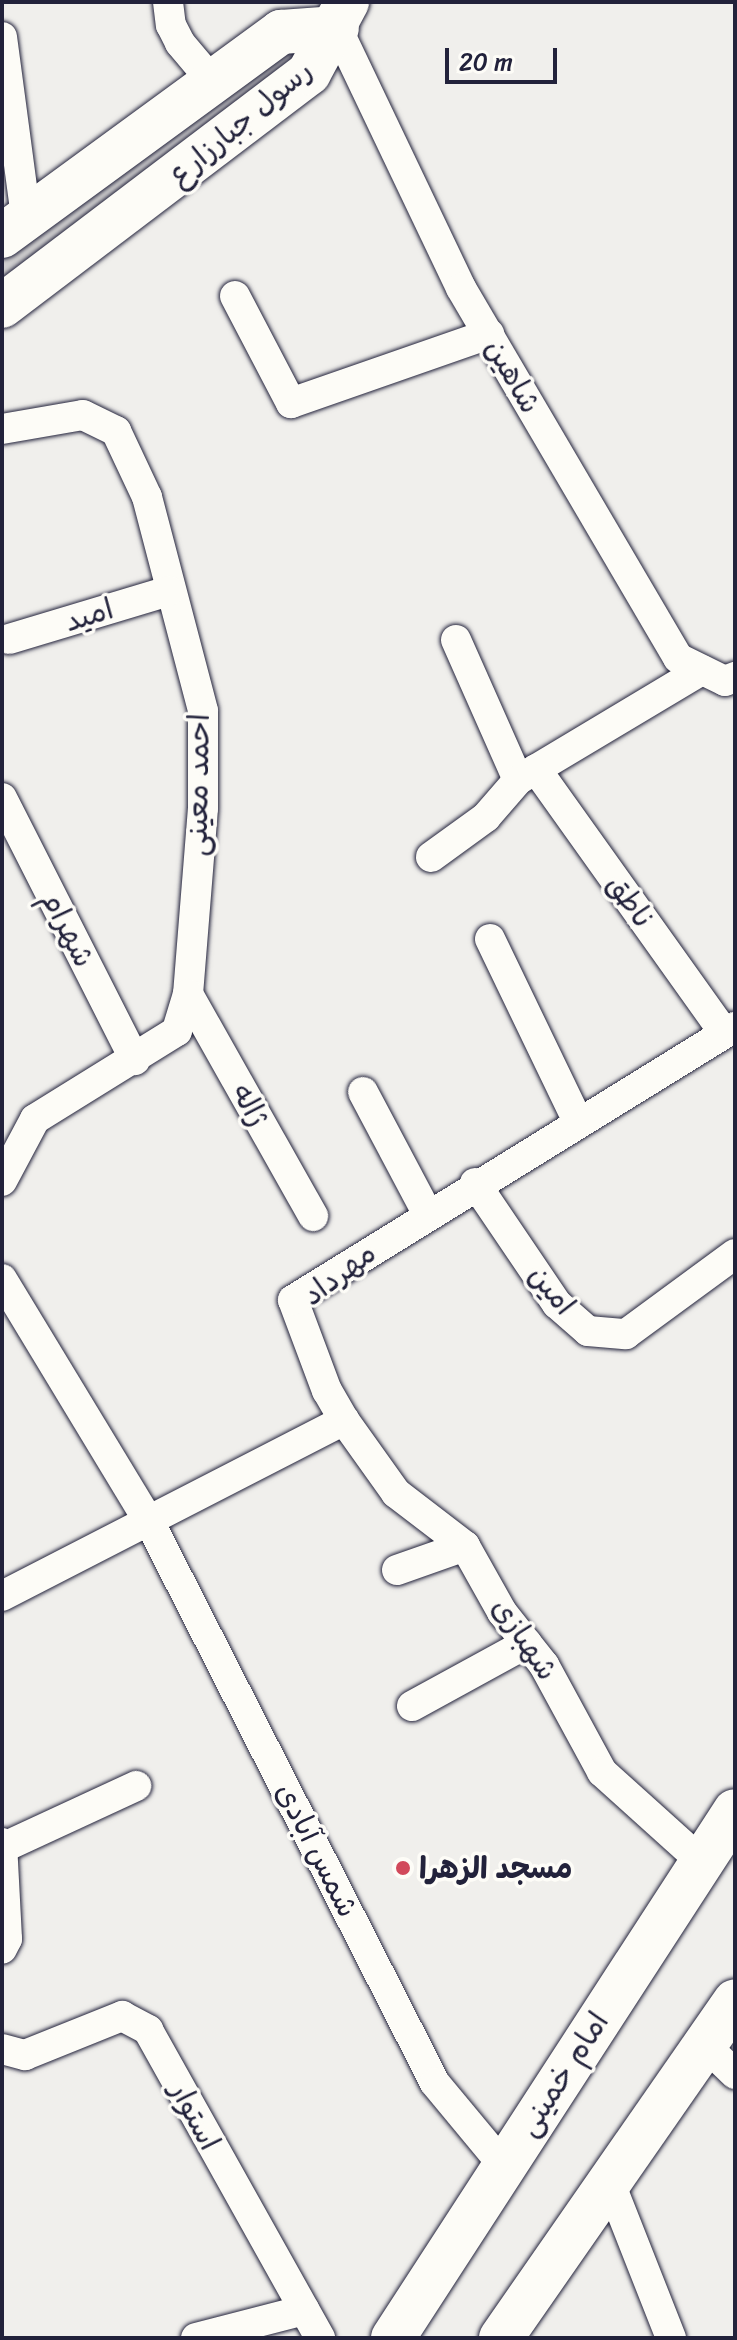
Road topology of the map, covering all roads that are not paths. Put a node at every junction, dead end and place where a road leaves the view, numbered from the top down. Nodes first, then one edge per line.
1 (168, 2) edge
2 (342, 15) edge
3 (2, 37) edge
4 (213, 82) junction
5 (14, 227) edge
6 (235, 296) dead end
7 (2, 306) edge
8 (489, 334) junction
9 (2, 429) edge
10 (169, 591) junction
11 (9, 639) dead end
12 (456, 640) dead end
13 (702, 670) junction
14 (735, 677) edge
15 (527, 775) junction
16 (2, 798) edge
17 (431, 857) dead end
18 (490, 939) dead end
19 (188, 994) junction
20 (730, 1030) edge
21 (135, 1060) junction
22 (363, 1092) dead end
23 (577, 1120) junction
24 (2, 1181) edge
25 (475, 1183) junction
26 (427, 1213) junction
27 (313, 1216) dead end
28 (735, 1254) edge
29 (2, 1279) edge
30 (344, 1420) junction
31 (150, 1523) junction
32 (465, 1546) junction
33 (397, 1570) dead end
34 (2, 1596) edge
35 (527, 1643) junction
36 (412, 1706) dead end
37 (136, 1786) dead end
38 (735, 1811) edge
39 (2, 1846) edge
40 (702, 1862) junction
41 (2, 1949) edge
42 (735, 2001) edge
43 (2, 2049) edge
44 (721, 2060) edge
45 (503, 2165) junction
46 (608, 2178) junction
47 (304, 2310) junction
48 (196, 2338) edge
49 (320, 2338) edge
50 (393, 2338) edge
51 (501, 2338) edge
52 (671, 2338) edge

1 - 4 street
2 - 4 main road, رسول جبارزارع
2 - 7 main road, رسول جبارزارع
2 - 8 street, شاهین
3 - 5 street
4 - 5 main road, رسول جبارزارع
6 - 8 street
8 - 13 street, شاهین
9 - 10 street, احمد معینی
10 - 11 street, امید
10 - 19 street, احمد معینی
12 - 15 street, ناطق
13 - 14 street, شاهین
13 - 15 street
15 - 17 street
15 - 20 street, ناطق
16 - 21 street, شهرام
18 - 23 street
19 - 21 street, احمد معینی
19 - 27 street, ژاله
20 - 23 street, مهرداد
21 - 24 street, احمد معینی
22 - 26 street
23 - 25 street, مهرداد
25 - 26 street, مهرداد
25 - 28 street, امین
26 - 30 street, مهرداد
29 - 31 street
30 - 31 street
30 - 32 street, شهبازی
31 - 34 street
31 - 45 street, شمس آبادی
32 - 33 street
32 - 35 street, شهبازی
35 - 36 street
35 - 40 street, شهبازی
37 - 39 street
38 - 40 main road, امام خمینی
39 - 41 street
40 - 45 main road, امام خمینی
42 - 44 main road
43 - 47 street, استوار
44 - 46 main road
45 - 50 main road, امام خمینی
46 - 51 main road
46 - 52 street
47 - 48 street
47 - 49 street, استوار

